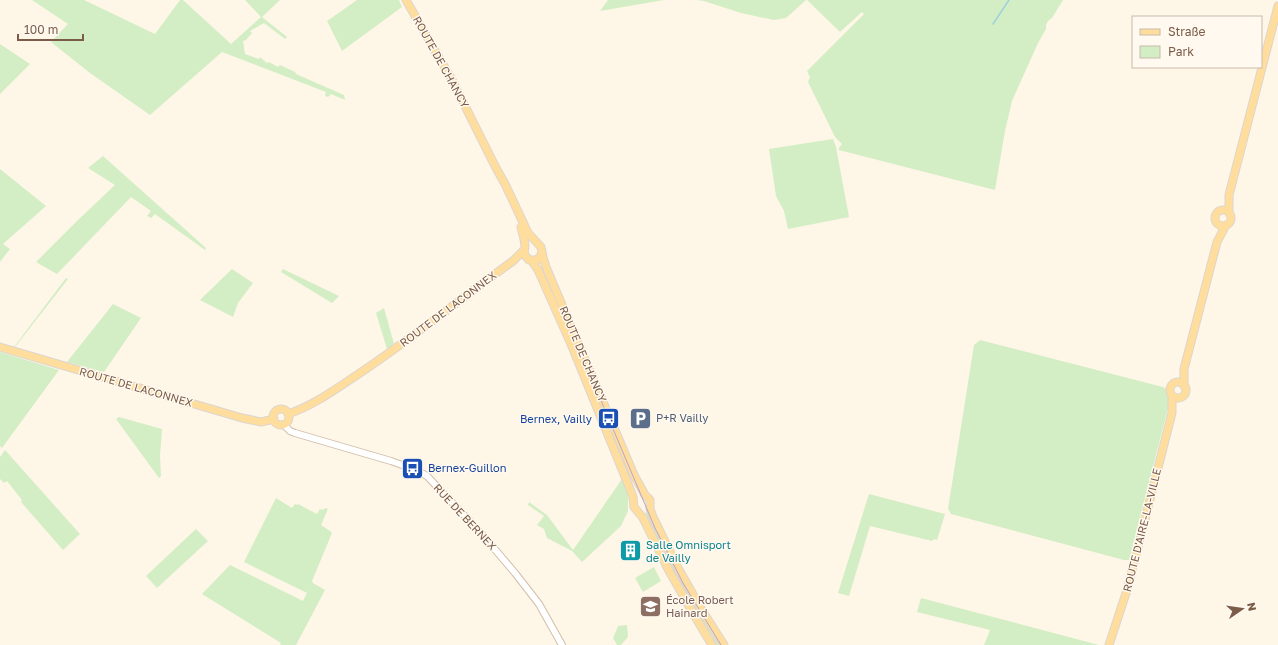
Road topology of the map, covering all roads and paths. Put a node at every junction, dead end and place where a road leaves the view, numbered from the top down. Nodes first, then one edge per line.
1 (406, 0) edge
2 (1278, 6) edge
3 (1262, 68) edge
4 (1262, 68) edge
5 (496, 168) junction
6 (1229, 195) junction
7 (1219, 211) junction
8 (1229, 213) junction
9 (1216, 222) junction
10 (1226, 225) junction
11 (536, 242) junction
12 (1217, 242) junction
13 (525, 248) junction
14 (542, 254) junction
15 (529, 260) junction
16 (506, 266) junction
17 (0, 347) edge
18 (1184, 369) junction
19 (1175, 383) junction
20 (1184, 386) junction
21 (1172, 396) junction
22 (1181, 398) junction
23 (1172, 413) junction
24 (288, 414) junction
25 (274, 419) junction
26 (284, 424) junction
27 (645, 495) junction
28 (634, 500) junction
29 (650, 506) junction
30 (638, 511) junction
31 (562, 645) edge
32 (712, 645) edge
33 (724, 645) edge
34 (1109, 645) edge

1 - 5 main road, ROUTE DE CHANCY
2 - 4 main road
3 - 6 main road
5 - 11 main road, ROUTE DE CHANCY
5 - 13 main road, ROUTE DE CHANCY
6 - 7 main road
6 - 8 main road
7 - 8 main road
7 - 9 main road
8 - 10 main road
9 - 10 main road
9 - 12 main road
10 - 12 main road
11 - 13 main road
11 - 14 main road
12 - 18 main road
13 - 15 main road
13 - 16 main road, ROUTE DE LACONNEX
14 - 15 main road
14 - 27 main road, ROUTE DE CHANCY
15 - 16 main road, ROUTE DE LACONNEX
15 - 28 main road, ROUTE DE CHANCY
16 - 24 main road, ROUTE DE LACONNEX
17 - 25 main road, ROUTE DE LACONNEX
18 - 19 main road
18 - 20 main road
19 - 20 main road
19 - 21 main road
20 - 22 main road
21 - 22 main road
21 - 23 main road, ROUTE D'AIRE-LA-VILLE
22 - 23 main road, ROUTE D'AIRE-LA-VILLE
23 - 34 main road, ROUTE D'AIRE-LA-VILLE
24 - 25 main road, ROUTE DE LACONNEX
24 - 26 main road
25 - 26 main road
26 - 31 street, RUE DE BERNEX
27 - 28 main road
27 - 29 main road, ROUTE DE CHANCY
28 - 30 main road, ROUTE DE CHANCY
29 - 30 main road
29 - 33 main road, ROUTE DE CHANCY
30 - 32 main road, ROUTE DE CHANCY

